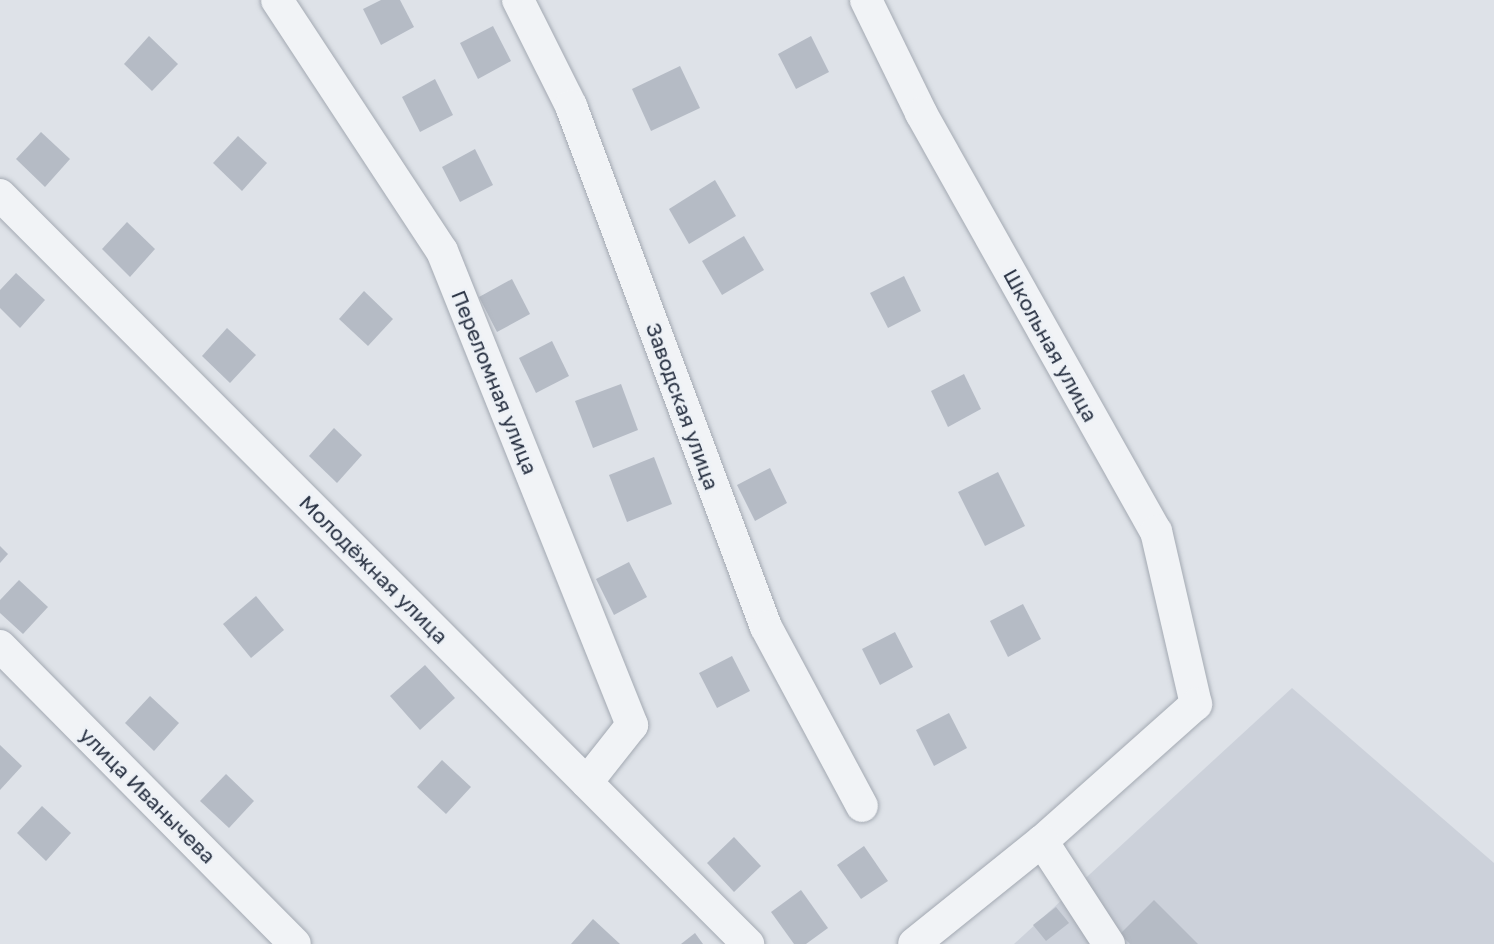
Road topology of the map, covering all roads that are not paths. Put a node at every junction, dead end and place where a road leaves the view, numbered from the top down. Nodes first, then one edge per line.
1 (277, 0) edge
2 (519, 0) edge
3 (866, 0) edge
4 (0, 195) edge
5 (0, 646) edge
6 (587, 782) junction
7 (862, 806) dead end
8 (1042, 841) junction
9 (295, 944) edge
10 (748, 944) edge
11 (914, 944) edge
12 (1110, 944) edge

1 - 6 street, Переломная улица
2 - 7 street, Заводская улица
3 - 8 street, Школьная улица
4 - 6 street, Молодёжная улица
5 - 9 street, улица Иванычева
6 - 10 street, Молодёжная улица
8 - 11 street
8 - 12 street

